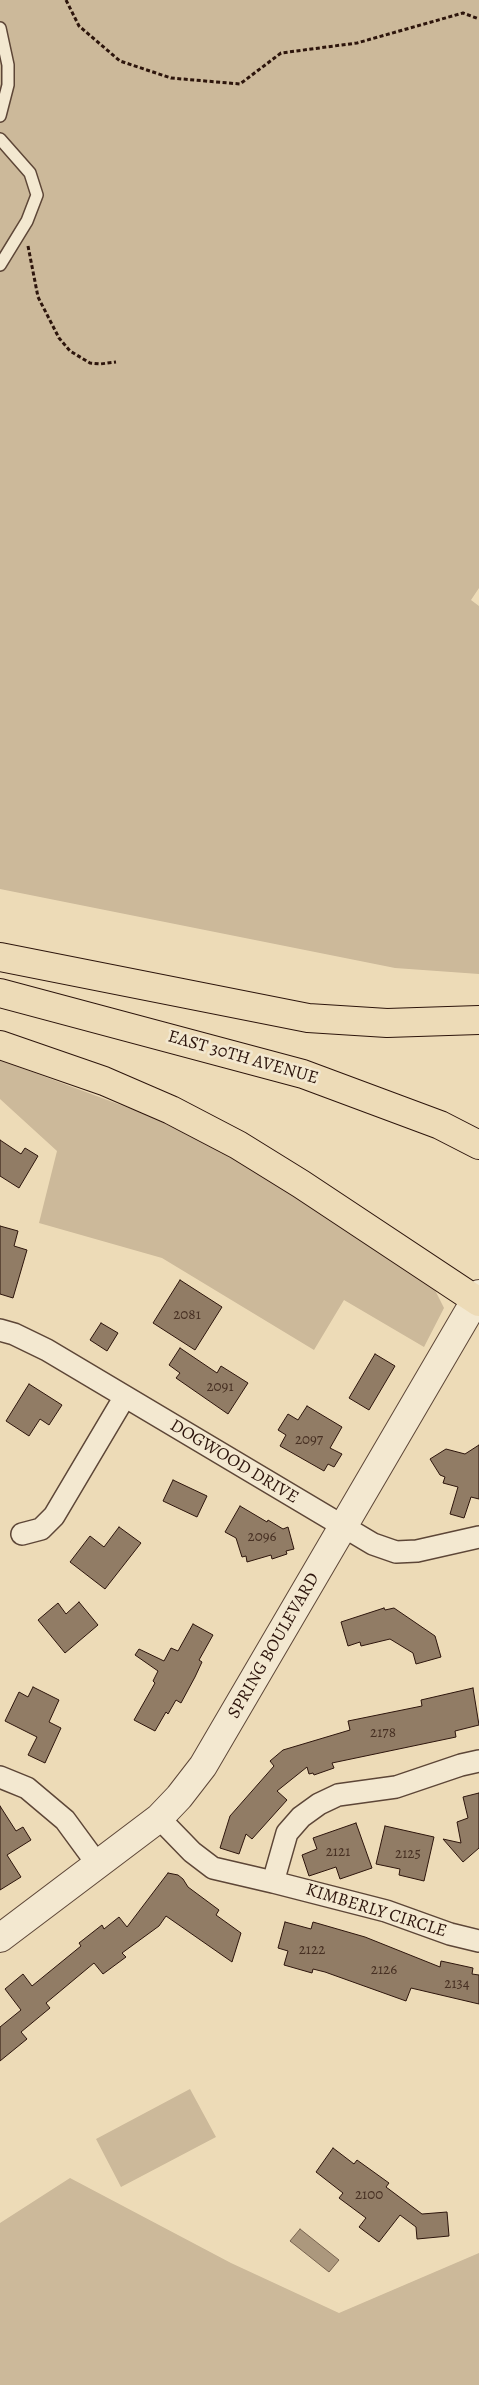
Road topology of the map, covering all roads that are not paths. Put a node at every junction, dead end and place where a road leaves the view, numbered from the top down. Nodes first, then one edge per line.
1 (0, 28) edge
2 (0, 116) edge
3 (0, 139) edge
4 (0, 265) edge
5 (0, 957) edge
6 (0, 993) edge
7 (479, 1020) edge
8 (0, 1045) edge
9 (479, 1145) edge
10 (478, 1299) edge
11 (0, 1330) edge
12 (124, 1398) junction
13 (342, 1527) junction
14 (22, 1534) dead end
15 (479, 1536) edge
16 (479, 1761) edge
17 (0, 1777) edge
18 (158, 1818) junction
19 (98, 1865) junction
20 (273, 1882) junction
21 (0, 1938) edge
22 (479, 1940) edge

1 - 2 lane
3 - 4 lane
5 - 7 main road
6 - 9 main road, EAST 30TH AVENUE
8 - 10 main road
10 - 13 street, SPRING BOULEVARD
11 - 12 street, DOGWOOD DRIVE
12 - 13 street, DOGWOOD DRIVE
12 - 14 street
13 - 15 street, DOGWOOD DRIVE
13 - 18 street, SPRING BOULEVARD
16 - 20 street
17 - 19 street
18 - 19 street, SPRING BOULEVARD
18 - 20 street, KIMBERLY CIRCLE
19 - 21 street, SPRING BOULEVARD
20 - 22 street, KIMBERLY CIRCLE

